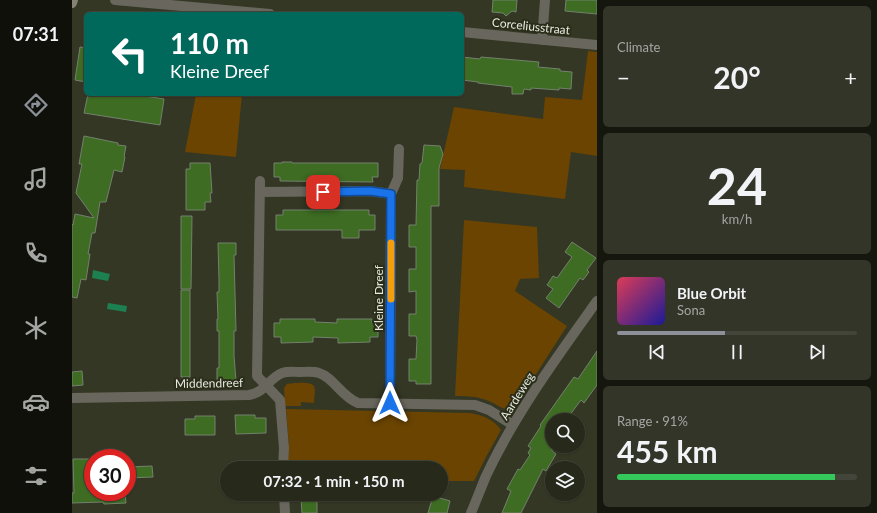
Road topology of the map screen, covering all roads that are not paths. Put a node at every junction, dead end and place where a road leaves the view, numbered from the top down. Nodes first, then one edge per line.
1 (72, 0) edge
2 (115, 0) edge
3 (545, 0) edge
4 (72, 3) edge
5 (248, 12) edge
6 (464, 32) edge
7 (542, 40) junction
8 (597, 45) edge
9 (399, 149) dead end
10 (260, 181) dead end
11 (260, 192) junction
12 (391, 194) junction
13 (597, 301) edge
14 (266, 386) junction
15 (72, 398) edge
16 (390, 403) junction
17 (513, 425) junction
18 (283, 461) edge
19 (284, 501) edge
20 (285, 513) edge
21 (471, 513) edge

1 - 4 street
2 - 5 street
3 - 7 street
6 - 7 street, Corceliusstraat
7 - 8 street, Corceliusstraat
9 - 12 street, Kleine Dreef
10 - 11 street
11 - 12 street
11 - 14 street
12 - 16 street, Kleine Dreef
13 - 17 street, Aardeweg
14 - 15 street, Middendreef
14 - 16 street, Middendreef
14 - 18 street
16 - 17 street, Middendreef
17 - 21 street, Aardeweg
19 - 20 street

